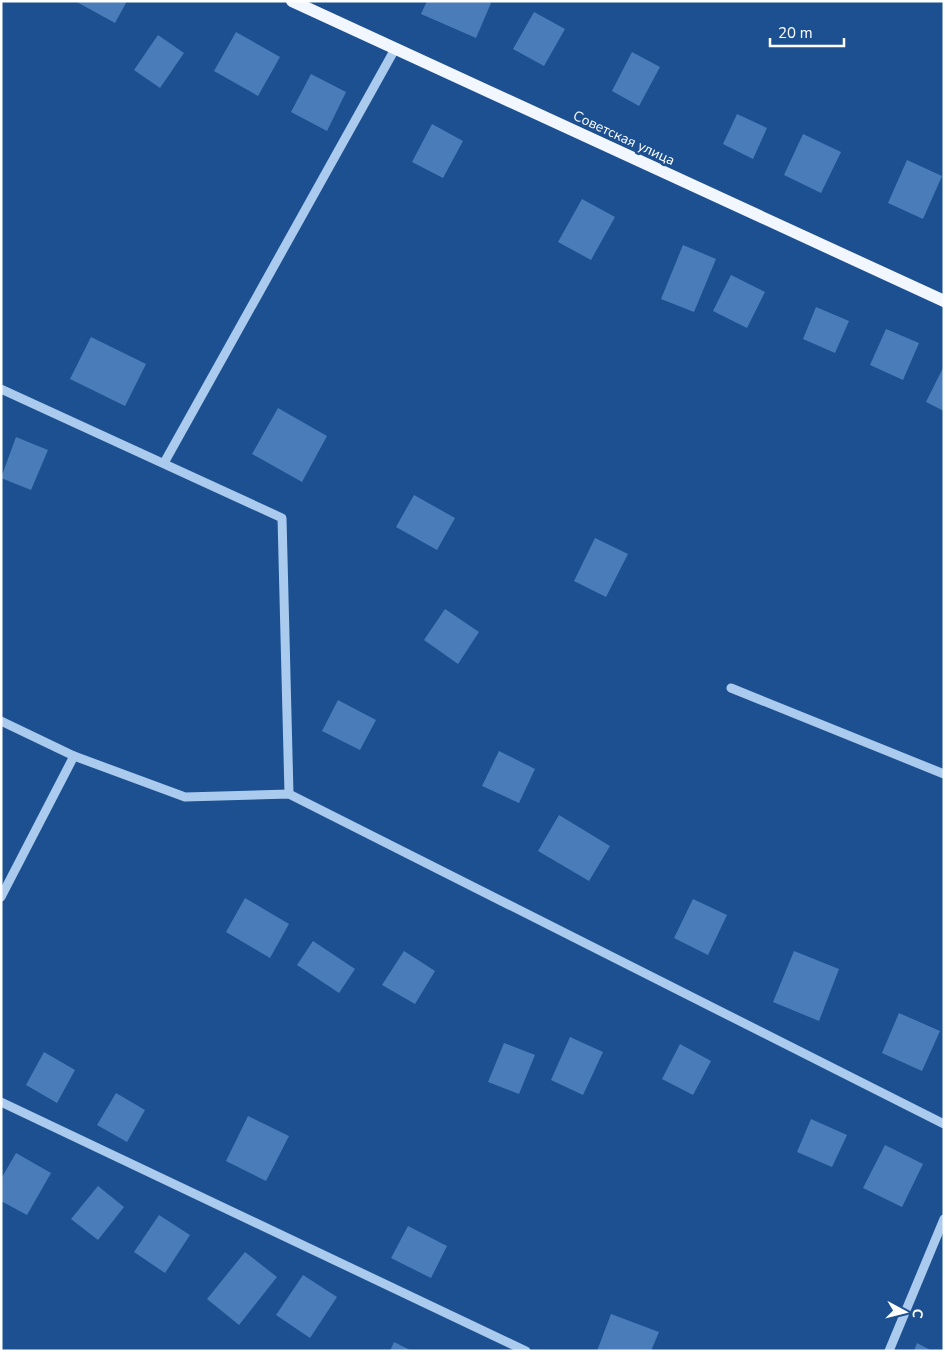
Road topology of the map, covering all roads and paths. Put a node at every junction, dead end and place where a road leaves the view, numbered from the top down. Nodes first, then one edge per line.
1 (292, 1) edge
2 (395, 49) junction
3 (944, 301) edge
4 (1, 389) edge
5 (164, 463) junction
6 (731, 688) dead end
7 (1, 721) edge
8 (74, 756) junction
9 (944, 774) edge
10 (289, 794) junction
11 (1, 897) edge
12 (1, 1102) edge
13 (944, 1124) edge
14 (944, 1219) edge
15 (526, 1351) edge
16 (890, 1351) edge

1 - 2 main road, Советская улица
2 - 3 main road, Советская улица
2 - 5 street
4 - 5 street
5 - 10 street
6 - 9 street
7 - 8 street
8 - 10 street
8 - 11 street
10 - 13 street
12 - 15 street
14 - 16 street

